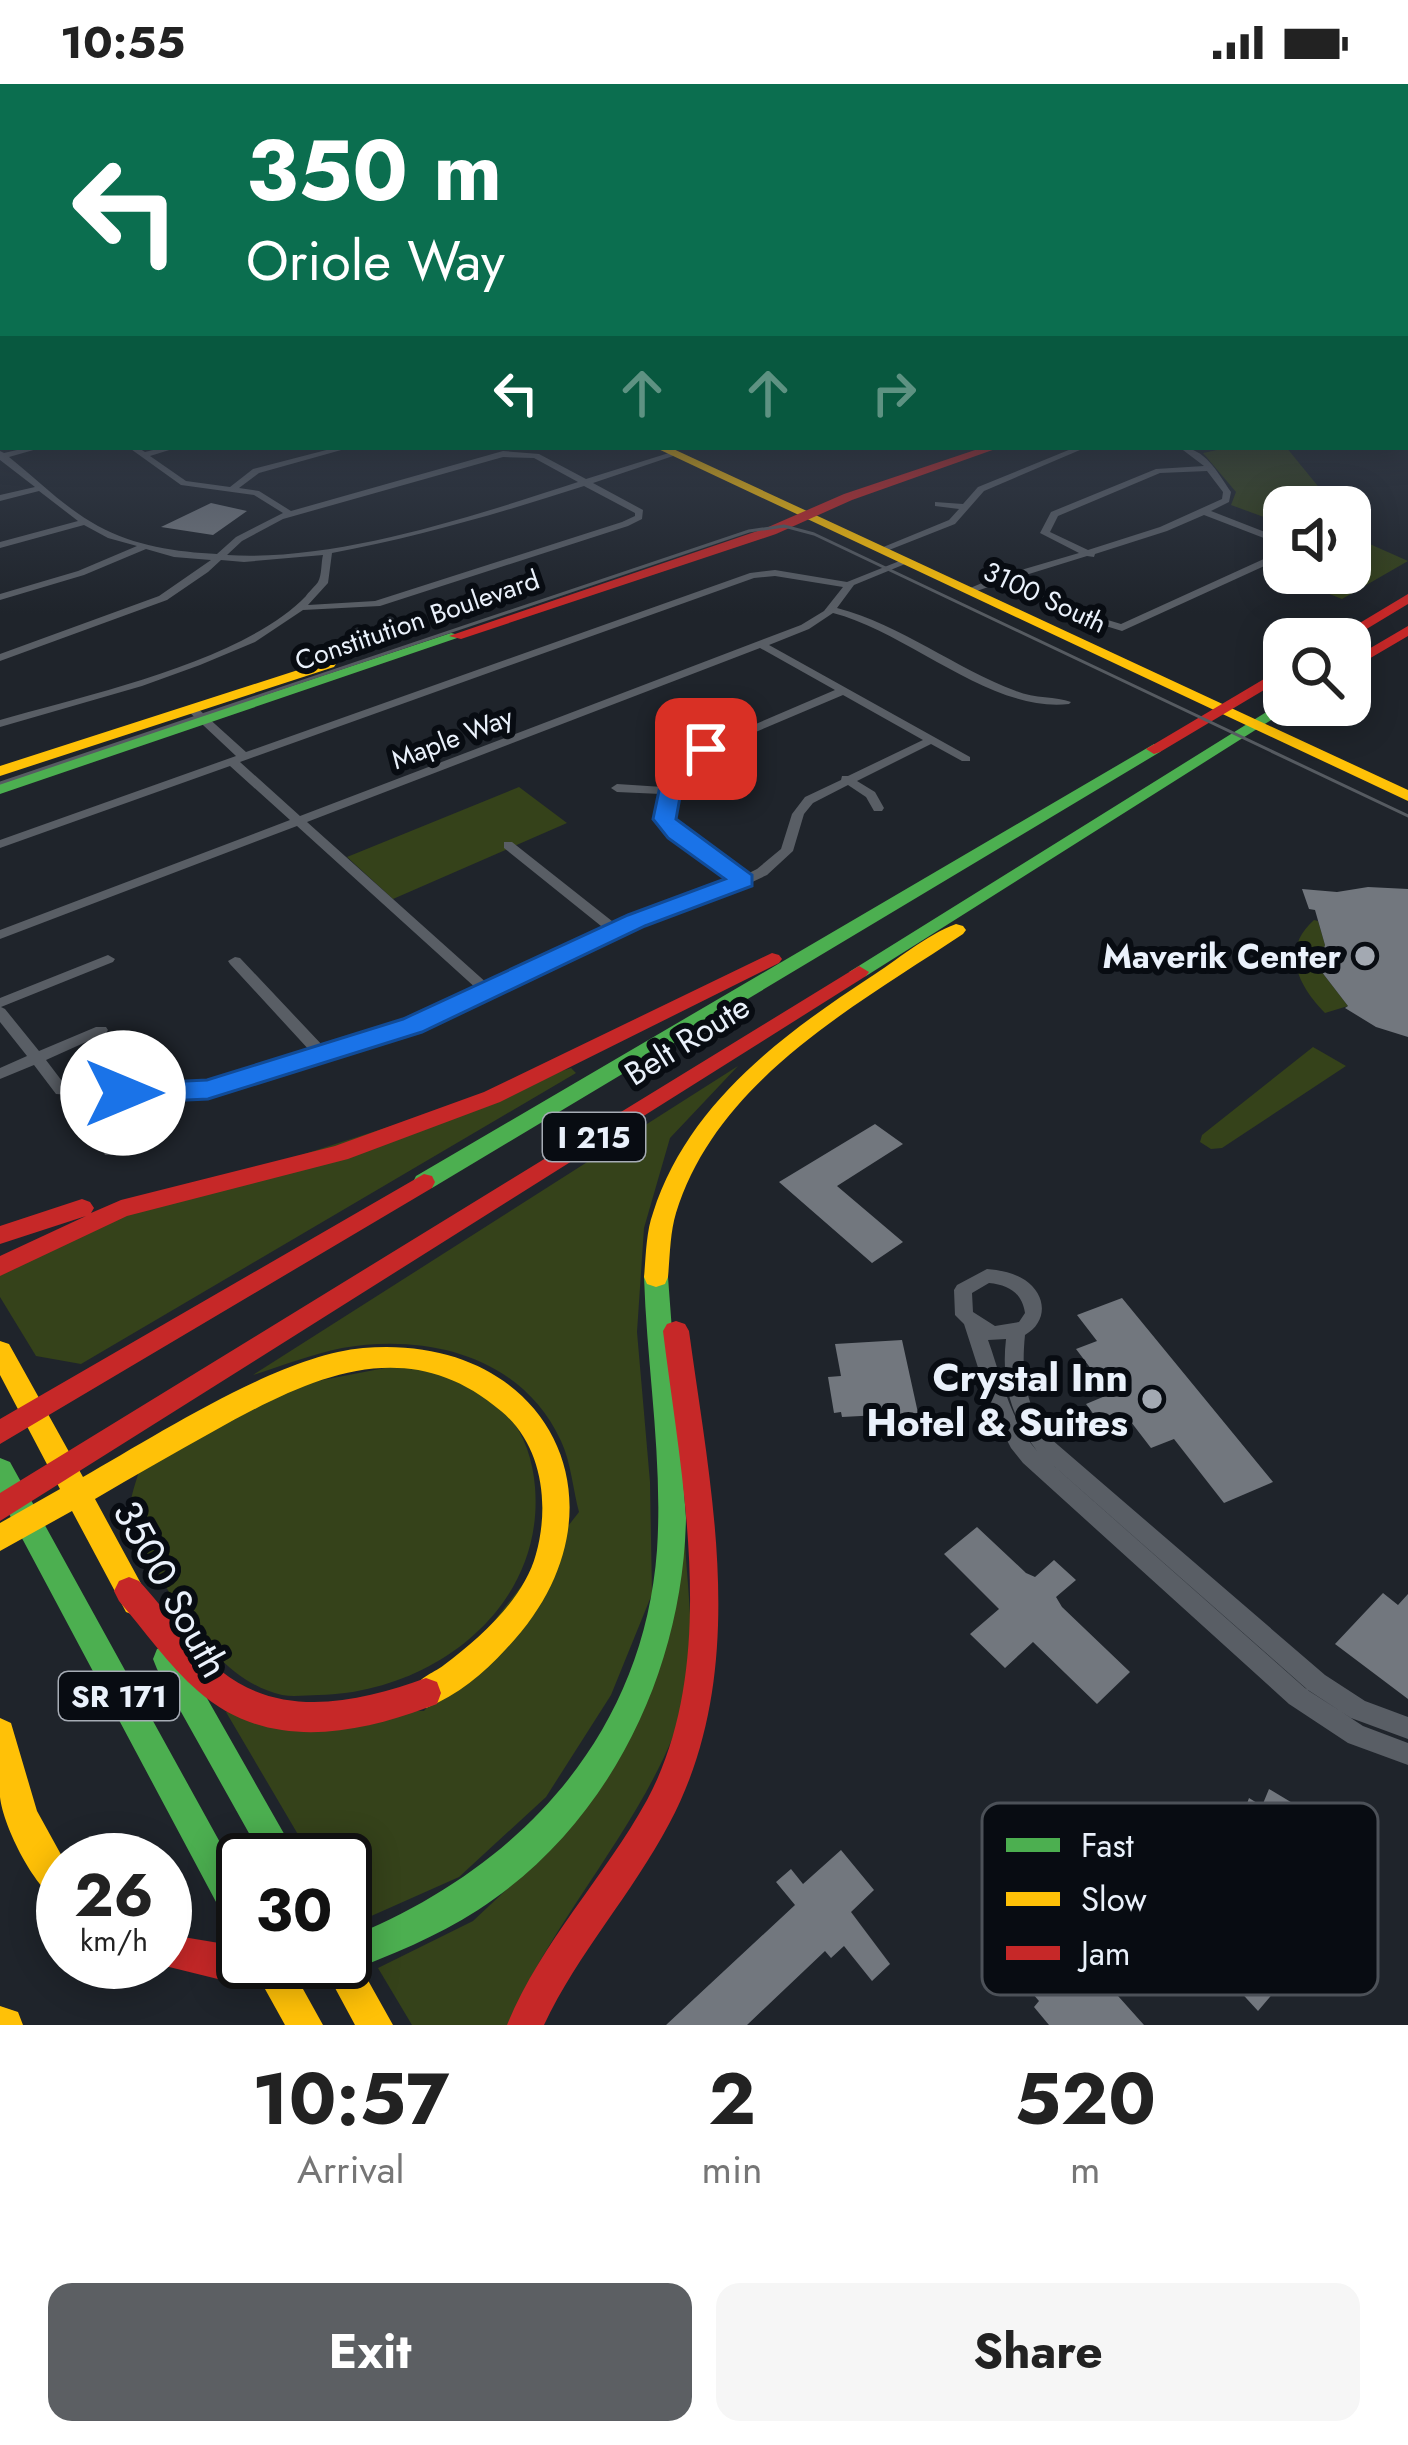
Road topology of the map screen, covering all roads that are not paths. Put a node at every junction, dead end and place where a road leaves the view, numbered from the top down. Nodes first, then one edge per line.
1 (136, 450) edge
2 (163, 450) edge
3 (336, 450) edge
4 (667, 450) edge
5 (986, 450) edge
6 (1075, 450) edge
7 (1188, 450) edge
8 (143, 455) junction
9 (1, 456) edge
10 (1210, 468) junction
11 (585, 481) junction
12 (42, 488) junction
13 (233, 488) junction
14 (0, 498) edge
15 (938, 504) dead end
16 (964, 507) junction
17 (1202, 511) junction
18 (801, 513) junction
19 (290, 514) junction
20 (86, 522) junction
21 (1263, 535) edge
22 (0, 545) edge
23 (143, 547) junction
24 (881, 550) junction
25 (328, 551) junction
26 (1091, 555) junction
27 (219, 556) junction
28 (905, 562) junction
29 (1263, 562) edge
30 (997, 580) junction
31 (848, 584) junction
32 (968, 591) junction
33 (0, 597) edge
34 (1408, 598) edge
35 (307, 608) junction
36 (831, 609) junction
37 (1371, 620) edge
38 (1408, 631) edge
39 (760, 644) junction
40 (1371, 653) edge
41 (0, 658) edge
42 (1263, 685) edge
43 (843, 691) junction
44 (1065, 702) dead end
45 (198, 715) junction
46 (1263, 720) edge
47 (0, 724) edge
48 (931, 740) junction
49 (238, 759) junction
50 (965, 759) dead end
51 (0, 771) edge
52 (846, 778) junction
53 (617, 788) dead end
54 (0, 789) edge
55 (668, 791) junction
56 (1408, 796) edge
57 (878, 808) dead end
58 (300, 822) junction
59 (0, 844) edge
60 (508, 845) dead end
61 (1056, 848) junction
62 (743, 880) junction
63 (917, 892) junction
64 (616, 931) junction
65 (0, 935) edge
66 (108, 959) dead end
67 (235, 961) dead end
68 (488, 992) junction
69 (0, 1008) edge
70 (101, 1030) dead end
71 (322, 1054) junction
72 (34, 1059) junction
73 (0, 1074) edge
74 (123, 1093) junction
75 (728, 1100) junction
76 (111, 1151) dead end
77 (175, 1193) junction
78 (0, 1235) edge
79 (0, 1267) edge
80 (973, 1325) junction
81 (1016, 1333) junction
82 (0, 1351) edge
83 (0, 1433) edge
84 (0, 1471) edge
85 (0, 1508) edge
86 (0, 1538) edge
87 (130, 1591) junction
88 (1408, 1728) edge
89 (0, 1734) edge
90 (1408, 1754) edge
91 (266, 1833) edge
92 (36, 1846) edge
93 (216, 1868) edge
94 (372, 1947) edge
95 (284, 1989) edge
96 (357, 1989) edge
97 (305, 2025) edge
98 (375, 2025) edge
99 (525, 2025) edge

1 - 8 street
2 - 8 street
3 - 13 street
4 - 11 street
4 - 18 main road, 3100 South
5 - 18 main road, Constitution Boulevard
6 - 16 street
7 - 10 street
8 - 13 street
9 - 12 street
10 - 17 street
10 - 26 street
11 - 19 street
11 - 25 street
11 - 35 street
12 - 14 street
12 - 20 street
13 - 19 street
15 - 16 street
16 - 24 street
17 - 21 street
17 - 26 street
18 - 24 main road, 3100 South
18 - 45 main road, Constitution Boulevard
19 - 27 street
20 - 22 street
20 - 23 street
23 - 27 street
23 - 33 street
24 - 28 main road, 3100 South
25 - 27 street
25 - 35 street
26 - 30 street
27 - 41 street
28 - 31 street
28 - 32 main road, 3100 South
29 - 30 street
30 - 32 street
31 - 36 street, Maple Way
31 - 49 street
32 - 56 main road, 3100 South
34 - 37 main road
35 - 47 street
36 - 39 street, Maple Way
36 - 44 street
38 - 40 main road
39 - 43 street
39 - 58 street, Maple Way
42 - 63 main road, Belt Route / I 215
43 - 48 street
43 - 55 street
45 - 49 street
45 - 51 main road, Constitution Boulevard
45 - 54 main road, Constitution Boulevard
46 - 61 main road, Belt Route / I 215
48 - 50 street
48 - 52 street
49 - 58 street
49 - 59 street
52 - 57 street
52 - 62 street
53 - 55 street
55 - 62 street
58 - 65 street, Maple Way
58 - 68 street
60 - 64 street
61 - 75 main road
61 - 85 main road, Belt Route / I 215
62 - 64 street
63 - 77 main road
63 - 83 main road, Belt Route / I 215
64 - 68 street
66 - 69 street
67 - 71 street
68 - 71 street
69 - 72 street
70 - 72 street
71 - 74 street
72 - 73 street
72 - 74 street
74 - 76 street
75 - 94 main road
75 - 99 main road
77 - 78 main road
77 - 79 main road
80 - 81 street
80 - 81 street
80 - 90 street
81 - 88 street
82 - 87 main road, 3500 South / SR 171
84 - 93 main road, SR 171
86 - 87 main road
87 - 91 main road, 3500 South / SR 171
89 - 92 main road
95 - 97 main road
96 - 98 main road

